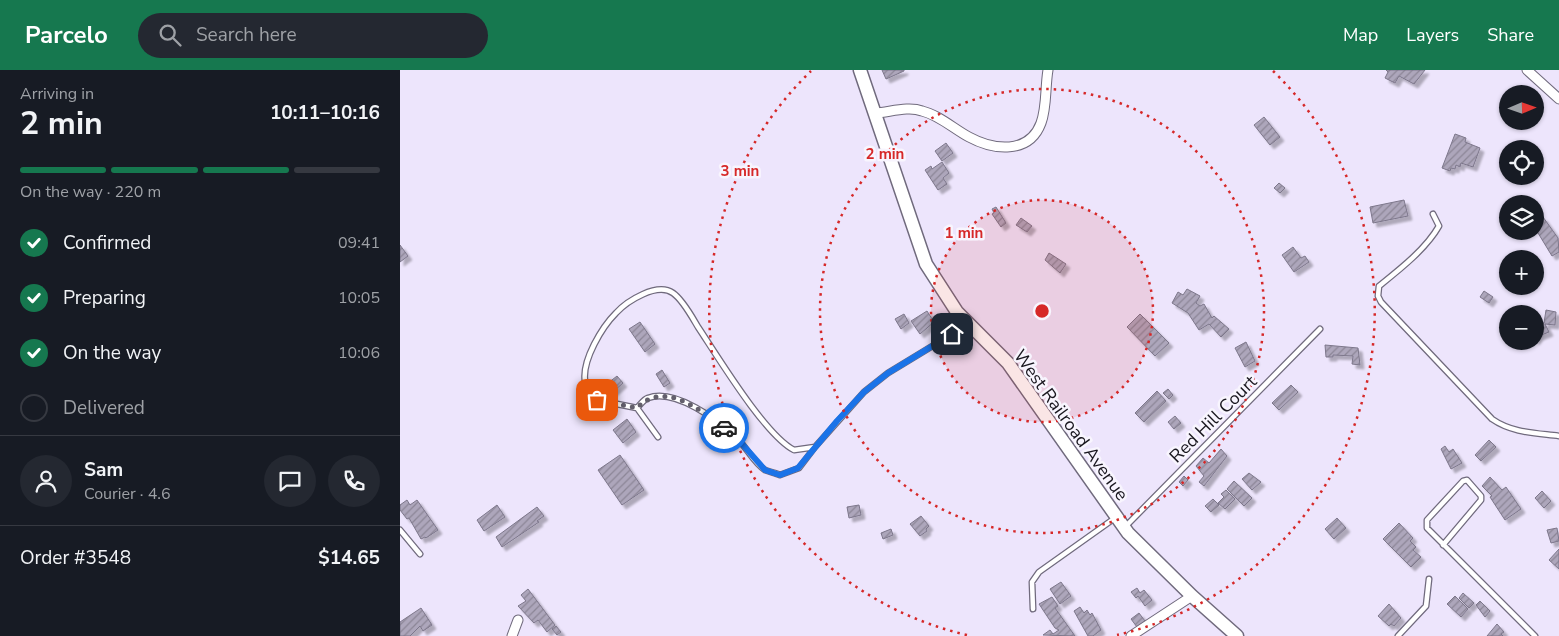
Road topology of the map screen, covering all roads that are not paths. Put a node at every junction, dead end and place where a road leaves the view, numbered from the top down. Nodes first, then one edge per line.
1 (860, 70) edge
2 (1048, 70) edge
3 (1526, 70) edge
4 (1559, 99) edge
5 (876, 113) junction
6 (1433, 214) dead end
7 (968, 324) junction
8 (1320, 329) dead end
9 (637, 408) junction
10 (1559, 436) edge
11 (658, 437) dead end
12 (815, 447) junction
13 (1116, 517) junction
14 (1124, 528) junction
15 (400, 530) edge
16 (1443, 545) junction
17 (420, 554) dead end
18 (1429, 579) dead end
19 (1192, 596) junction
20 (1034, 609) dead end
21 (518, 620) dead end
22 (512, 636) edge
23 (1131, 636) edge
24 (1237, 636) edge
25 (1398, 636) edge
26 (1536, 636) edge

1 - 5 main road, West Railroad Avenue
2 - 5 street
3 - 4 street
5 - 7 main road, West Railroad Avenue
6 - 10 lane
7 - 12 lane
7 - 13 main road, West Railroad Avenue
8 - 14 lane, Red Hill Court
9 - 11 lane
9 - 12 lane
9 - 12 lane
13 - 14 main road, West Railroad Avenue
13 - 20 lane
14 - 19 main road, West Railroad Avenue
15 - 17 lane
16 - 16 lane
16 - 26 lane
18 - 25 lane
19 - 23 street
19 - 24 main road, West Railroad Avenue
21 - 22 street

